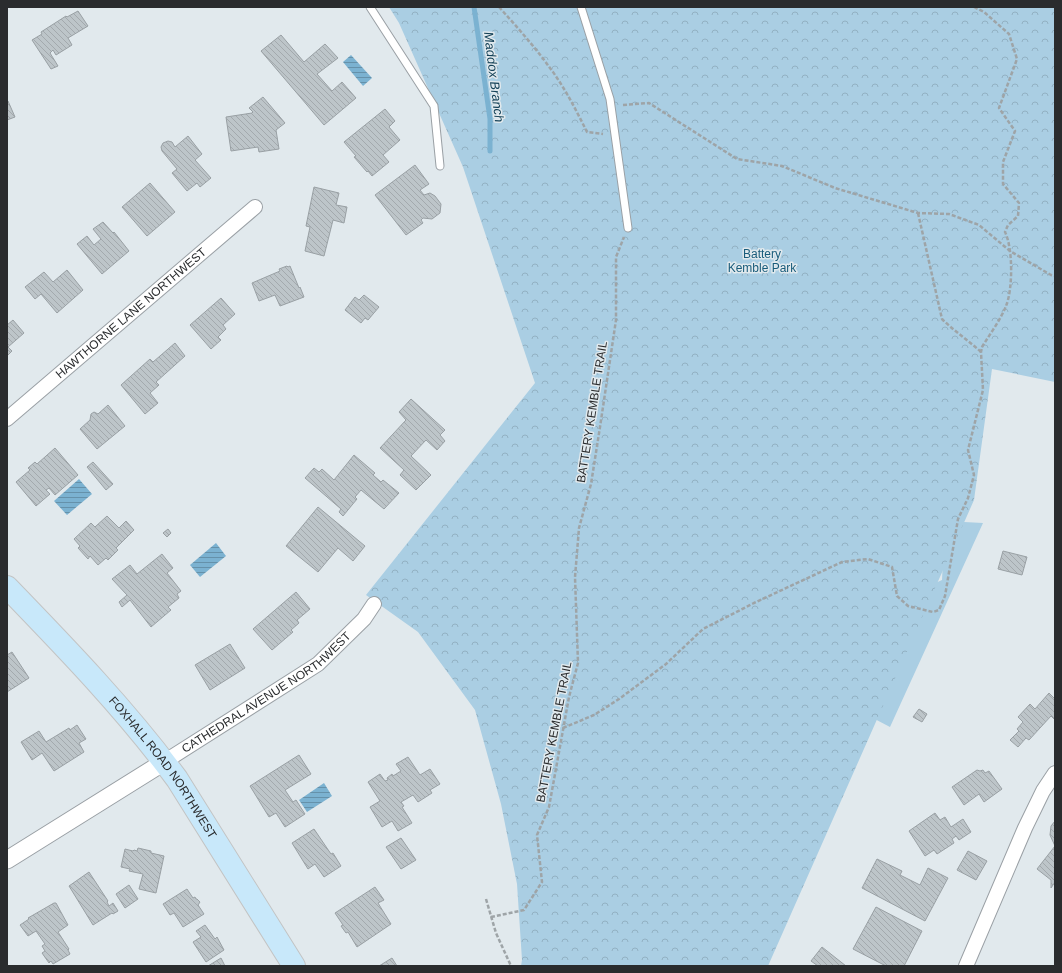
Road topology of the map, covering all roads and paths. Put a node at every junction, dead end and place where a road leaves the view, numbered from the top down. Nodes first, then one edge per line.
1 (370, 7) edge
2 (499, 7) edge
3 (581, 7) edge
4 (974, 7) edge
5 (611, 106) junction
6 (615, 136) junction
7 (440, 166) dead end
8 (255, 207) dead end
9 (918, 213) junction
10 (628, 228) joint
11 (1010, 251) junction
12 (1055, 276) edge
13 (980, 352) junction
14 (7, 419) edge
15 (7, 587) edge
16 (374, 604) dead end
17 (563, 728) junction
18 (164, 762) junction
19 (1055, 773) edge
20 (7, 860) edge
21 (486, 899) dead end
22 (491, 917) junction
23 (294, 966) edge
24 (511, 966) edge
25 (966, 966) edge

1 - 7 lane
2 - 6 path
3 - 5 lane
4 - 11 path
5 - 6 lane
5 - 9 path
6 - 10 lane
8 - 14 street, HAWTHORNE LANE NORTHWEST
9 - 11 path
9 - 13 path
10 - 17 path, BATTERY KEMBLE TRAIL
11 - 12 path
11 - 13 path
13 - 17 path
15 - 18 main road, FOXHALL ROAD NORTHWEST
16 - 18 street, CATHEDRAL AVENUE NORTHWEST
17 - 22 path, BATTERY KEMBLE TRAIL
18 - 20 street, CATHEDRAL AVENUE NORTHWEST
18 - 23 main road, FOXHALL ROAD NORTHWEST
19 - 25 street
21 - 22 path
22 - 24 path

